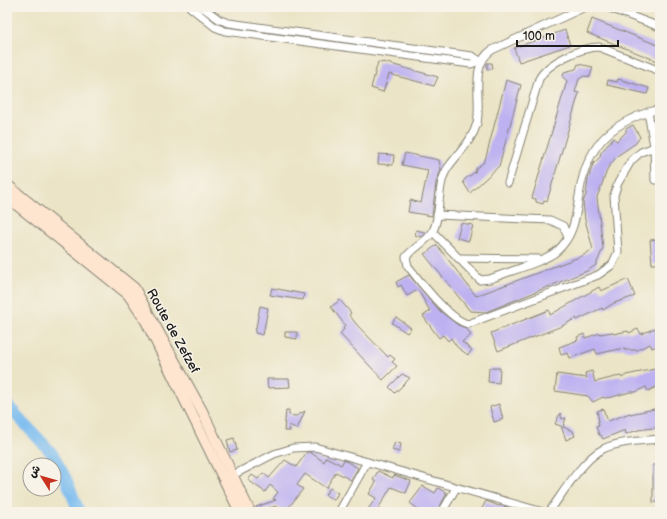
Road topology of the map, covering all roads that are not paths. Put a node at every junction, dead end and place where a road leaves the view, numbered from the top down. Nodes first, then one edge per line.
1 (190, 7) edge
2 (202, 7) edge
3 (585, 7) edge
4 (607, 7) edge
5 (660, 27) edge
6 (480, 61) junction
7 (660, 71) edge
8 (660, 108) edge
9 (648, 112) junction
10 (657, 145) edge
11 (660, 180) edge
12 (508, 183) dead end
13 (7, 185) edge
14 (7, 197) edge
15 (437, 215) junction
16 (432, 232) junction
17 (568, 237) junction
18 (458, 258) junction
19 (542, 259) junction
20 (660, 439) edge
21 (367, 462) junction
22 (233, 475) junction
23 (456, 488) junction
24 (240, 512) edge
25 (250, 512) edge
26 (339, 512) edge
27 (442, 512) edge
28 (543, 512) edge
29 (549, 512) edge

1 - 6 street
2 - 6 street
3 - 6 street
4 - 5 street
6 - 15 street
7 - 12 street
8 - 9 street
9 - 10 street
9 - 17 street
10 - 11 street
10 - 16 street
13 - 22 main road, Route de Zefzef
14 - 24 main road, Route de Zefzef
15 - 16 street
15 - 17 street
16 - 18 street
17 - 19 street
18 - 19 street
18 - 19 street
20 - 29 street
21 - 22 street
21 - 23 street
21 - 26 street
22 - 25 main road, Route de Zefzef
23 - 27 street
23 - 28 street

